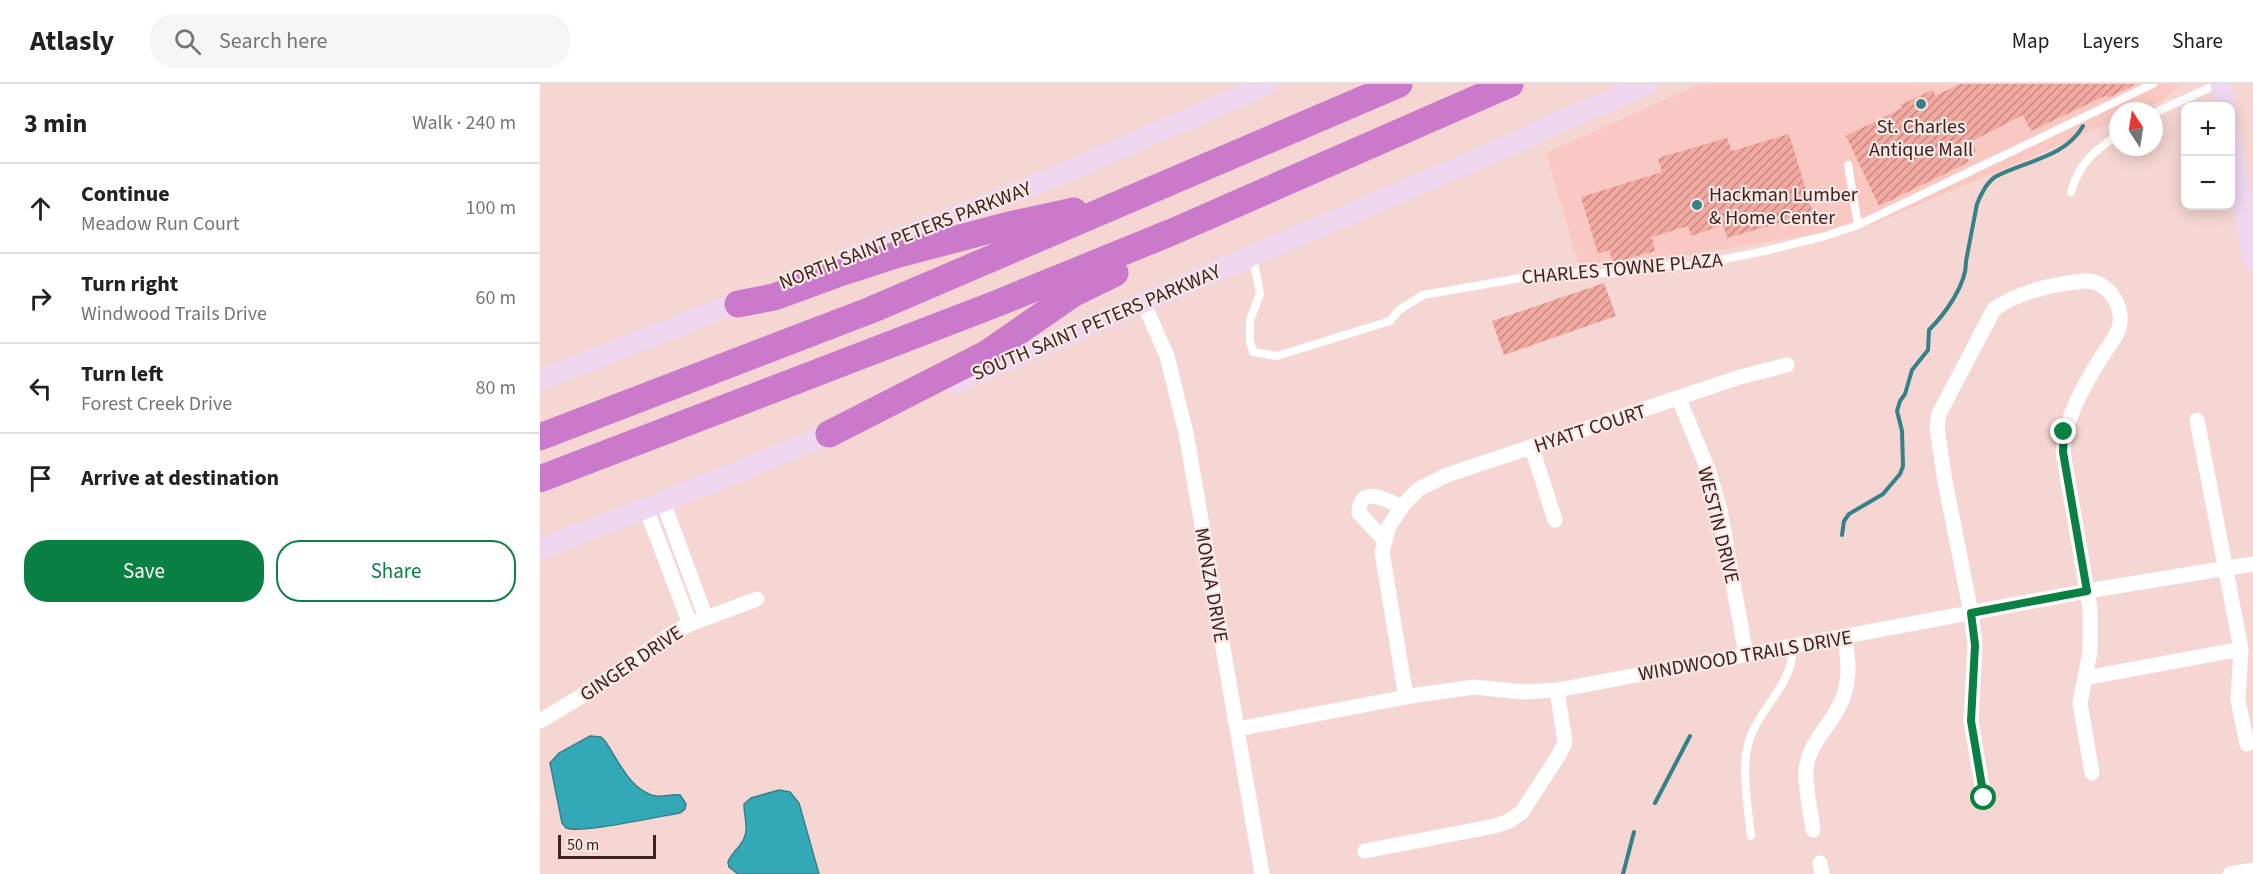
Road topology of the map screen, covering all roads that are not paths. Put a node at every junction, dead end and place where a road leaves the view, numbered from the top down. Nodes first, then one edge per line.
1 (1269, 84) edge
2 (1399, 84) edge
3 (1510, 84) edge
4 (1647, 84) edge
5 (2153, 84) edge
6 (2220, 84) edge
7 (2224, 102) edge
8 (2163, 109) edge
9 (2109, 141) edge
10 (2234, 156) edge
11 (1848, 165) dead end
12 (2071, 192) dead end
13 (1128, 201) junction
14 (1858, 225) junction
15 (1172, 232) junction
16 (1252, 255) junction
17 (2253, 259) edge
18 (1143, 302) junction
19 (738, 304) junction
20 (1787, 365) dead end
21 (540, 380) edge
22 (1679, 399) junction
23 (2197, 420) dead end
24 (829, 434) junction
25 (540, 437) edge
26 (1532, 448) junction
27 (540, 479) edge
28 (655, 505) junction
29 (1402, 507) junction
30 (1555, 520) dead end
31 (1385, 541) junction
32 (540, 549) edge
33 (2253, 564) edge
34 (2227, 567) junction
35 (2087, 591) junction
36 (758, 599) dead end
37 (1971, 613) junction
38 (706, 618) junction
39 (690, 624) junction
40 (1845, 637) junction
41 (1792, 647) junction
42 (2241, 649) junction
43 (1746, 655) junction
44 (2085, 678) junction
45 (1557, 690) junction
46 (1406, 697) junction
47 (540, 721) edge
48 (1237, 729) junction
49 (2247, 744) dead end
50 (2092, 773) dead end
51 (1984, 798) dead end
52 (1813, 830) dead end
53 (1751, 836) dead end
54 (1365, 851) dead end
55 (2253, 870) edge
56 (1262, 874) edge
57 (2230, 874) edge

1 - 19 main road, NORTH SAINT PETERS PARKWAY
2 - 13 highway
3 - 15 highway
4 - 16 main road, SOUTH SAINT PETERS PARKWAY
5 - 14 lane, CHARLES TOWNE PLAZA
6 - 7 main road
6 - 8 lane
9 - 12 lane
10 - 17 main road
11 - 14 lane
13 - 19 highway
13 - 25 highway
14 - 16 lane, CHARLES TOWNE PLAZA
15 - 24 highway
15 - 27 highway
16 - 18 main road, SOUTH SAINT PETERS PARKWAY
18 - 24 main road, SOUTH SAINT PETERS PARKWAY
18 - 48 street, MONZA DRIVE
19 - 21 main road, NORTH SAINT PETERS PARKWAY
20 - 22 street, HYATT COURT
22 - 26 street, HYATT COURT
22 - 43 street, WESTIN DRIVE
23 - 34 street
24 - 28 main road, SOUTH SAINT PETERS PARKWAY
26 - 29 street, HYATT COURT
26 - 30 street
28 - 32 main road, SOUTH SAINT PETERS PARKWAY
28 - 38 street
28 - 39 street
29 - 31 street, HYATT COURT
29 - 31 street
31 - 46 street, HYATT COURT
33 - 34 street, WINDWOOD TRAILS DRIVE
34 - 35 street, WINDWOOD TRAILS DRIVE
34 - 42 street
35 - 37 street, WINDWOOD TRAILS DRIVE
35 - 37 street
35 - 44 street
36 - 38 street, GINGER DRIVE
37 - 40 street, WINDWOOD TRAILS DRIVE
37 - 51 street
38 - 39 street, GINGER DRIVE
39 - 47 street, GINGER DRIVE
40 - 41 street, WINDWOOD TRAILS DRIVE
40 - 52 street
41 - 43 street, WINDWOOD TRAILS DRIVE
41 - 53 lane
42 - 44 street
42 - 49 street
43 - 45 street, WINDWOOD TRAILS DRIVE
44 - 50 street
45 - 46 street, WINDWOOD TRAILS DRIVE
45 - 54 street
46 - 48 street, WINDWOOD TRAILS DRIVE
48 - 56 street, MONZA DRIVE
55 - 57 street

